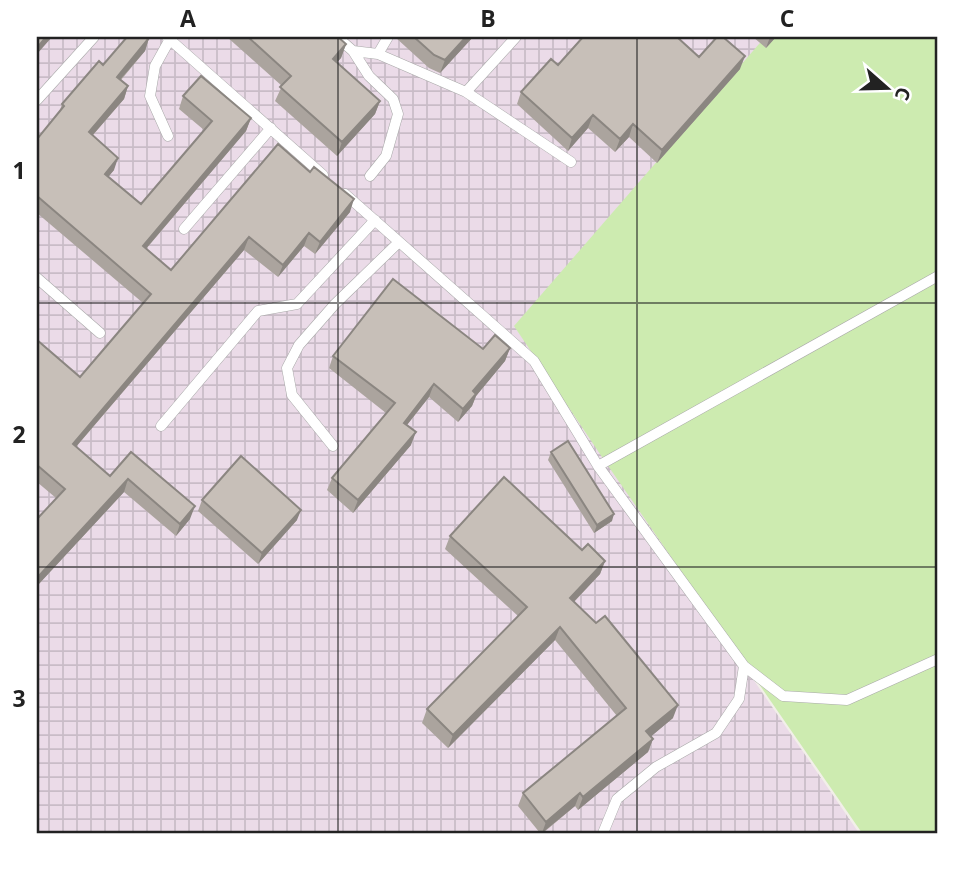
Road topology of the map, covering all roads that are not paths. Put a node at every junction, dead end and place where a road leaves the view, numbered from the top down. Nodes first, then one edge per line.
1 (94, 37) edge
2 (337, 37) edge
3 (388, 37) edge
4 (516, 37) edge
5 (169, 38) edge
6 (353, 51) junction
7 (377, 54) junction
8 (466, 92) junction
9 (37, 100) edge
10 (271, 128) junction
11 (168, 136) dead end
12 (571, 162) dead end
13 (370, 176) dead end
14 (375, 220) junction
15 (184, 229) dead end
16 (399, 242) junction
17 (938, 276) edge
18 (37, 278) edge
19 (100, 333) dead end
20 (161, 426) dead end
21 (333, 446) dead end
22 (598, 466) junction
23 (938, 659) edge
24 (744, 666) junction
25 (603, 833) edge

1 - 9 lane
2 - 6 lane
3 - 7 lane
4 - 8 lane
5 - 10 lane
5 - 11 lane
6 - 7 lane
6 - 13 lane
7 - 8 lane
8 - 12 lane
10 - 14 lane
10 - 15 lane
14 - 16 lane
14 - 20 lane
16 - 21 lane
16 - 22 lane
17 - 22 lane
18 - 19 lane
22 - 24 lane
23 - 24 lane
24 - 25 lane

